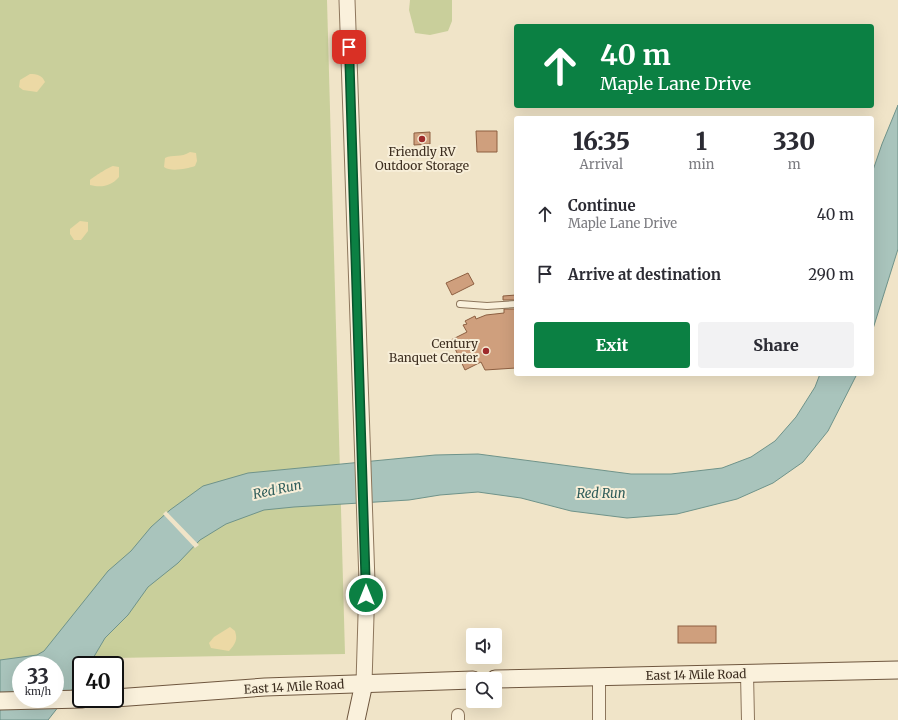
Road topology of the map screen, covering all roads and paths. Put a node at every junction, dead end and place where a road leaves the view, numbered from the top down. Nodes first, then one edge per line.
1 (347, 0) edge
2 (460, 304) dead end
3 (514, 304) edge
4 (898, 670) edge
5 (747, 674) junction
6 (599, 677) junction
7 (502, 679) edge
8 (466, 680) edge
9 (364, 683) junction
10 (124, 697) edge
11 (72, 699) edge
12 (0, 701) edge
13 (356, 720) edge
14 (599, 720) edge
15 (748, 720) edge

1 - 9 street
2 - 3 lane
4 - 5 main road, East 14 Mile Road
5 - 6 main road, East 14 Mile Road
5 - 15 street
6 - 7 main road, East 14 Mile Road
6 - 14 street
8 - 9 main road, East 14 Mile Road
9 - 10 main road, East 14 Mile Road
9 - 13 main road
11 - 12 main road

